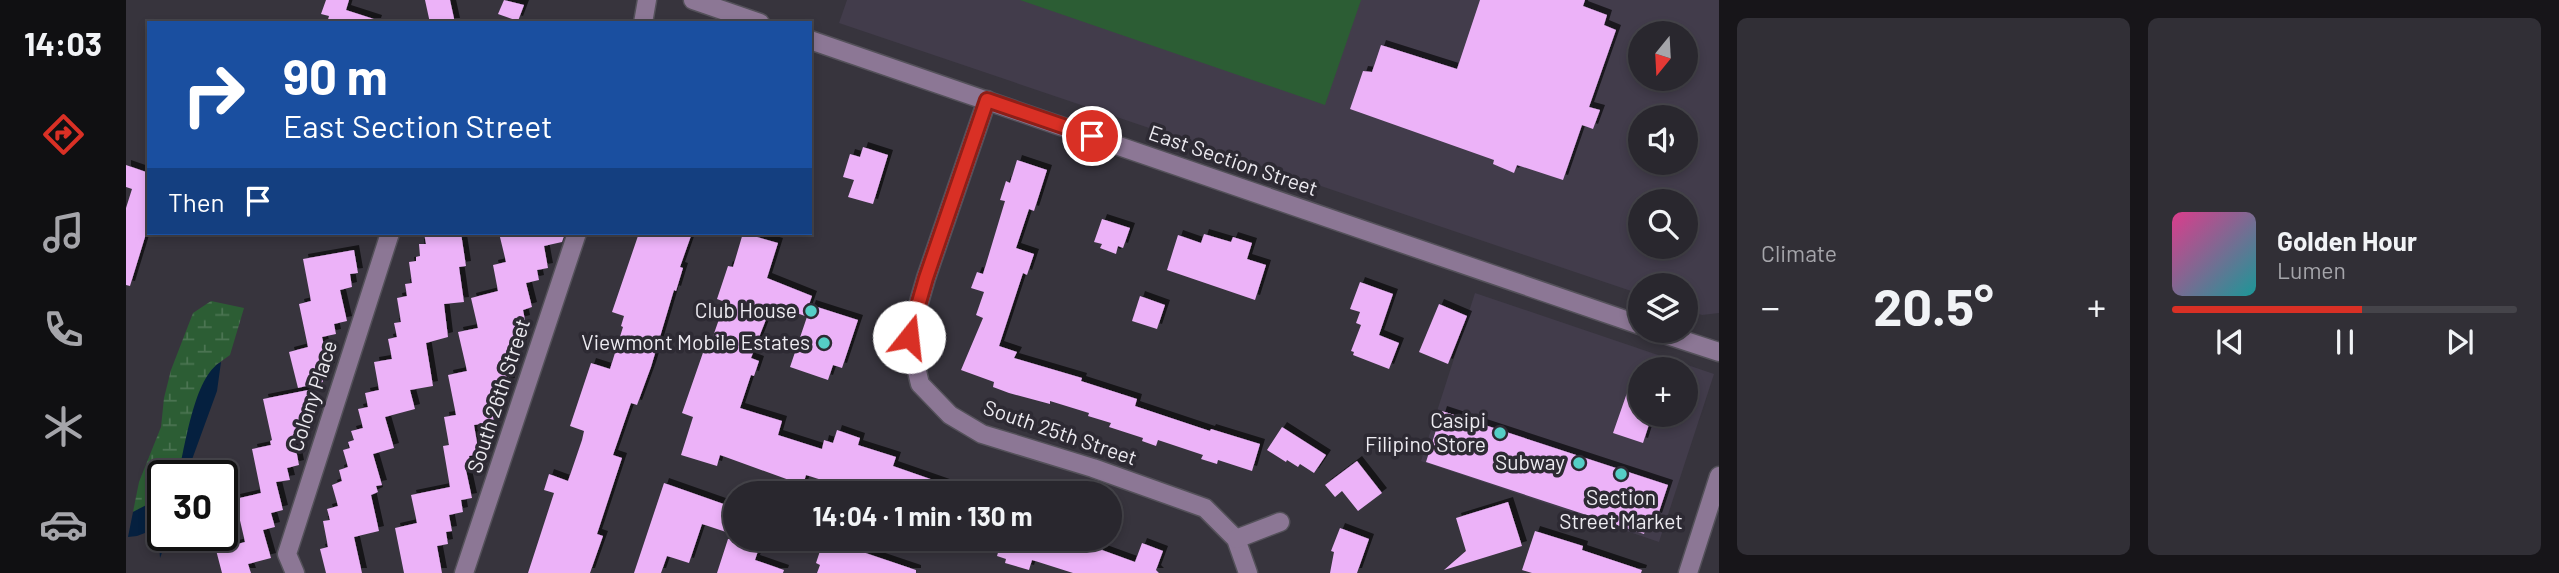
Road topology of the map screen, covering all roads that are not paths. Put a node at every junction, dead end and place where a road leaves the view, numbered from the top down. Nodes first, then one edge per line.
1 (647, 0) edge
2 (694, 0) edge
3 (643, 21) edge
4 (754, 21) edge
5 (812, 41) edge
6 (987, 100) junction
7 (389, 235) edge
8 (576, 235) edge
9 (1628, 321) edge
10 (1692, 343) edge
11 (1719, 352) edge
12 (1719, 476) edge
13 (1280, 522) dead end
14 (1236, 539) junction
15 (295, 573) edge
16 (464, 573) edge
17 (1248, 573) edge
18 (1688, 573) edge

1 - 3 street
2 - 4 street
5 - 6 street, East Section Street
6 - 9 street, East Section Street
6 - 14 street, South 25th Street
7 - 15 street, Colony Place
8 - 16 street, South 26th Street
10 - 11 street
12 - 18 street
13 - 14 street
14 - 17 street, South 25th Street

